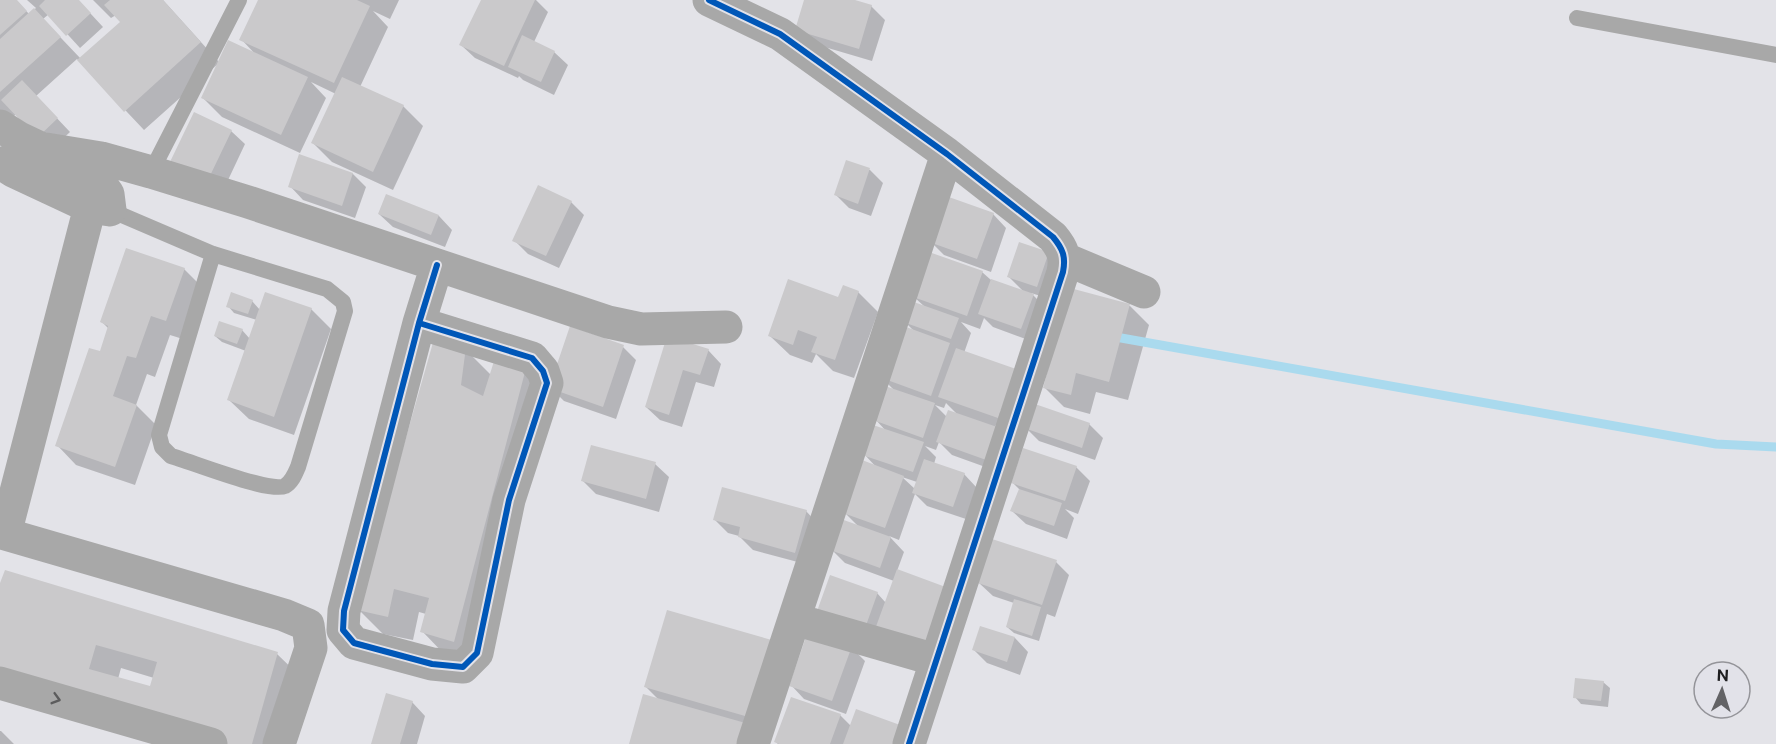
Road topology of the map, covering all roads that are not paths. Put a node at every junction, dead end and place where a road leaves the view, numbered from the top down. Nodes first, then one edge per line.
1 (239, 0) edge
2 (709, 0) edge
3 (1577, 18) dead end
4 (1776, 55) edge
5 (0, 126) edge
6 (46, 149) junction
7 (947, 154) junction
8 (0, 164) edge
9 (151, 172) junction
10 (29, 179) junction
11 (100, 209) junction
12 (213, 254) junction
13 (1065, 260) junction
14 (437, 265) junction
15 (1144, 292) dead end
16 (419, 323) junction
17 (726, 327) dead end
18 (3, 542) edge
19 (794, 619) junction
20 (936, 660) junction
21 (0, 683) edge
22 (211, 744) edge
23 (279, 744) edge
24 (753, 744) edge
25 (909, 744) edge

1 - 9 lane
2 - 7 street
3 - 4 lane
5 - 6 street
6 - 9 street
6 - 10 street
6 - 11 street
7 - 13 street
7 - 19 street
8 - 10 street
9 - 14 street
10 - 11 street
11 - 12 lane
11 - 18 street
12 - 12 lane
13 - 15 street
13 - 20 street
14 - 16 street
14 - 17 street
16 - 16 street
18 - 23 street
19 - 20 street
19 - 24 street
20 - 25 street
21 -> 22 street

